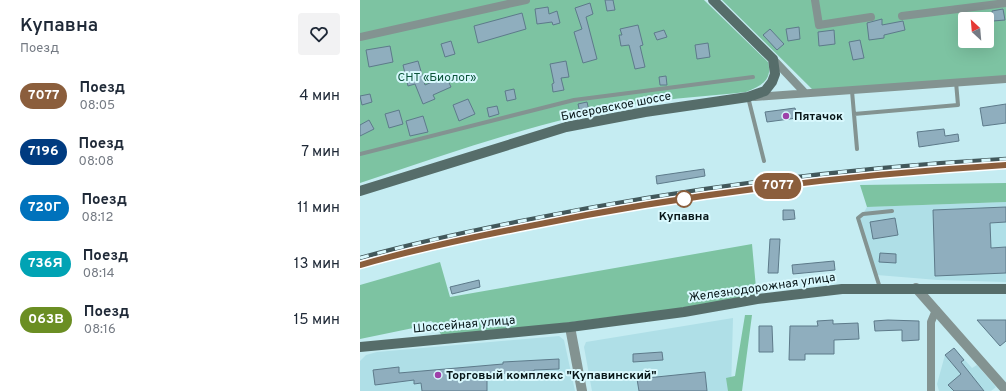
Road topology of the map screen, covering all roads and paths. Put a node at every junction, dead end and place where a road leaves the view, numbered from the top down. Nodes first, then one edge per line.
1 (526, 0) edge
2 (713, 0) edge
3 (815, 0) edge
4 (1006, 3) edge
5 (902, 16) dead end
6 (871, 17) dead end
7 (360, 37) edge
8 (773, 59) junction
9 (752, 77) dead end
10 (1006, 79) edge
11 (956, 82) junction
12 (852, 91) junction
13 (805, 93) junction
14 (748, 97) junction
15 (854, 114) junction
16 (857, 149) dead end
17 (360, 154) edge
18 (764, 161) dead end
19 (360, 191) edge
20 (892, 211) dead end
21 (880, 288) junction
22 (916, 288) junction
23 (1006, 290) edge
24 (936, 310) junction
25 (570, 327) junction
26 (360, 347) edge
27 (1006, 390) edge
28 (582, 391) edge
29 (931, 391) edge

1 - 7 street
2 - 8 main road
3 - 6 street
4 - 5 street
8 - 13 street
8 - 14 main road, Бисеровское шоссе
9 - 17 lane
10 - 11 street
11 - 12 street
11 - 15 lane
12 - 13 street
12 - 15 lane
13 - 14 street
14 - 18 lane
14 - 19 main road, Бисеровское шоссе
15 - 16 lane
20 - 21 lane
21 - 22 main road, Железнодорожная улица
21 - 25 main road, Железнодорожная улица
22 - 23 main road, Железнодорожная улица
22 - 24 street
24 - 27 street
24 - 29 street
25 - 26 main road, Шоссейная улица
25 - 28 street

